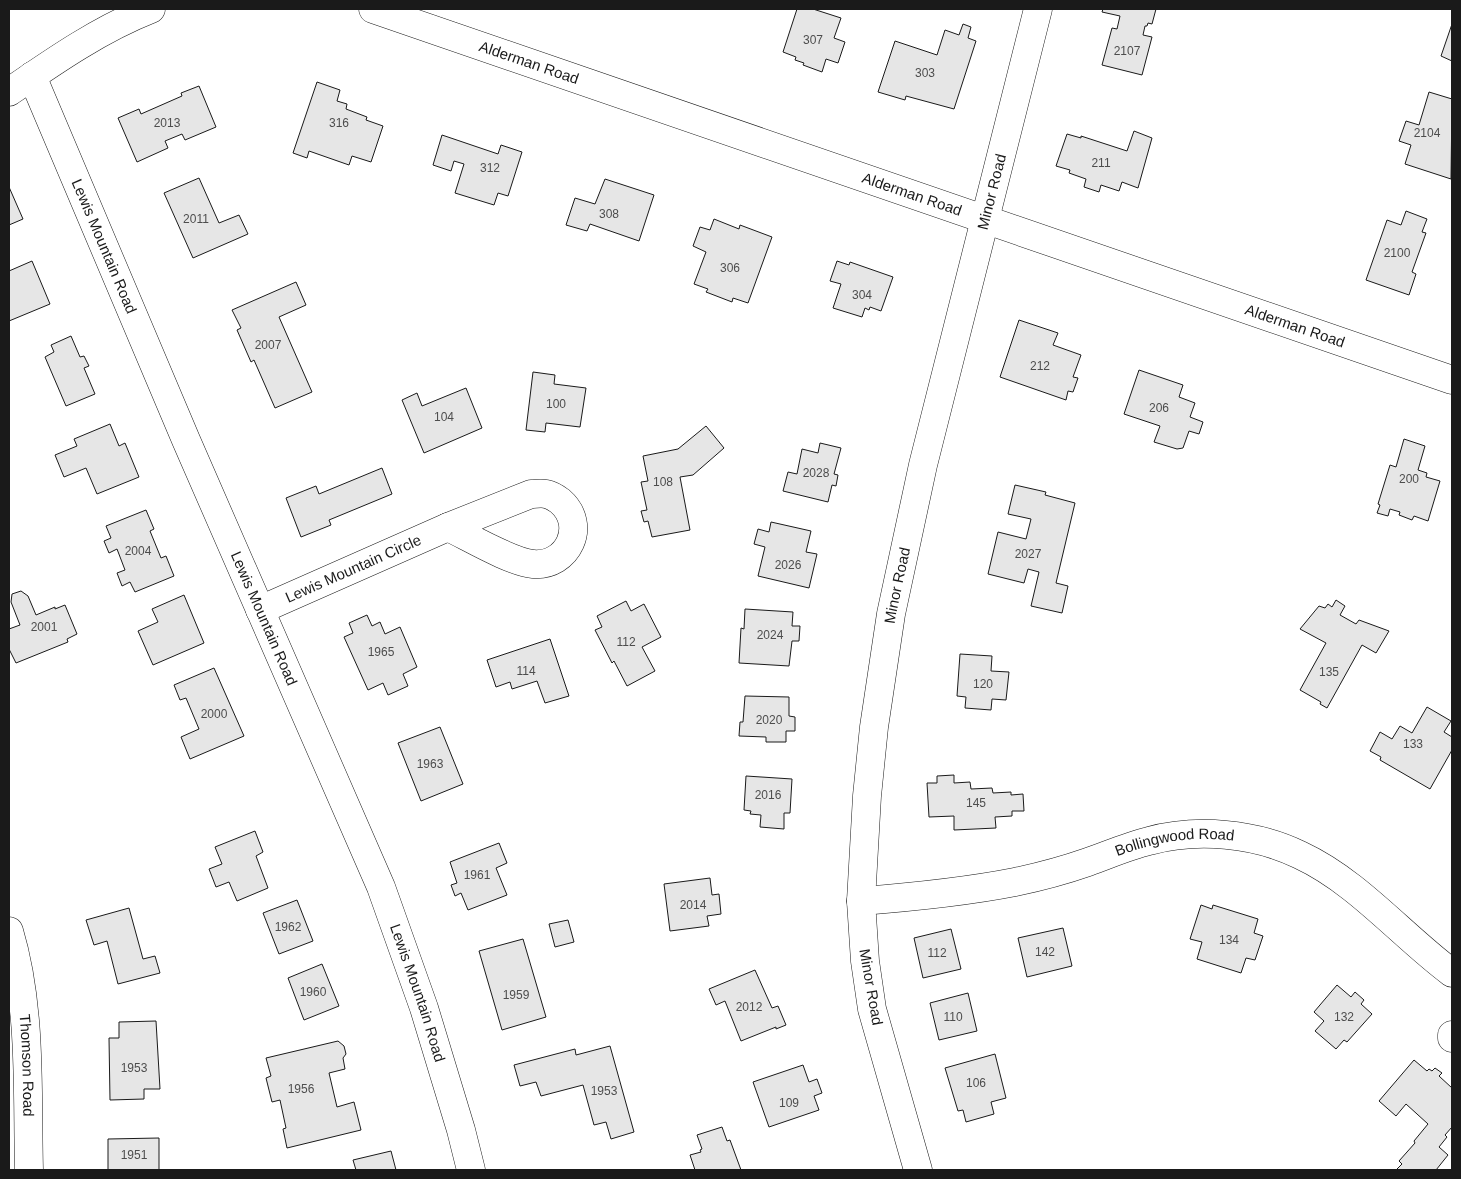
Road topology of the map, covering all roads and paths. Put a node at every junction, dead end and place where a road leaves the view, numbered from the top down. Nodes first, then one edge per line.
1 (151, 9) edge
2 (373, 9) edge
3 (1038, 9) edge
4 (32, 76) junction
5 (9, 92) edge
6 (985, 220) junction
7 (1452, 380) edge
8 (448, 527) dead end
9 (260, 610) junction
10 (861, 902) junction
11 (9, 931) edge
12 (1452, 973) edge
13 (29, 1170) edge
14 (471, 1170) edge
15 (918, 1170) edge

1 - 4 street
2 - 6 street, Alderman Road
3 - 6 street, Minor Road
4 - 5 street
4 - 9 street, Lewis Mountain Road
6 - 7 street, Alderman Road
6 - 10 street, Minor Road
8 - 9 street, Lewis Mountain Circle
9 - 14 street, Lewis Mountain Road
10 - 12 street, Bollingwood Road
10 - 15 street, Minor Road
11 - 13 street, Thomson Road

